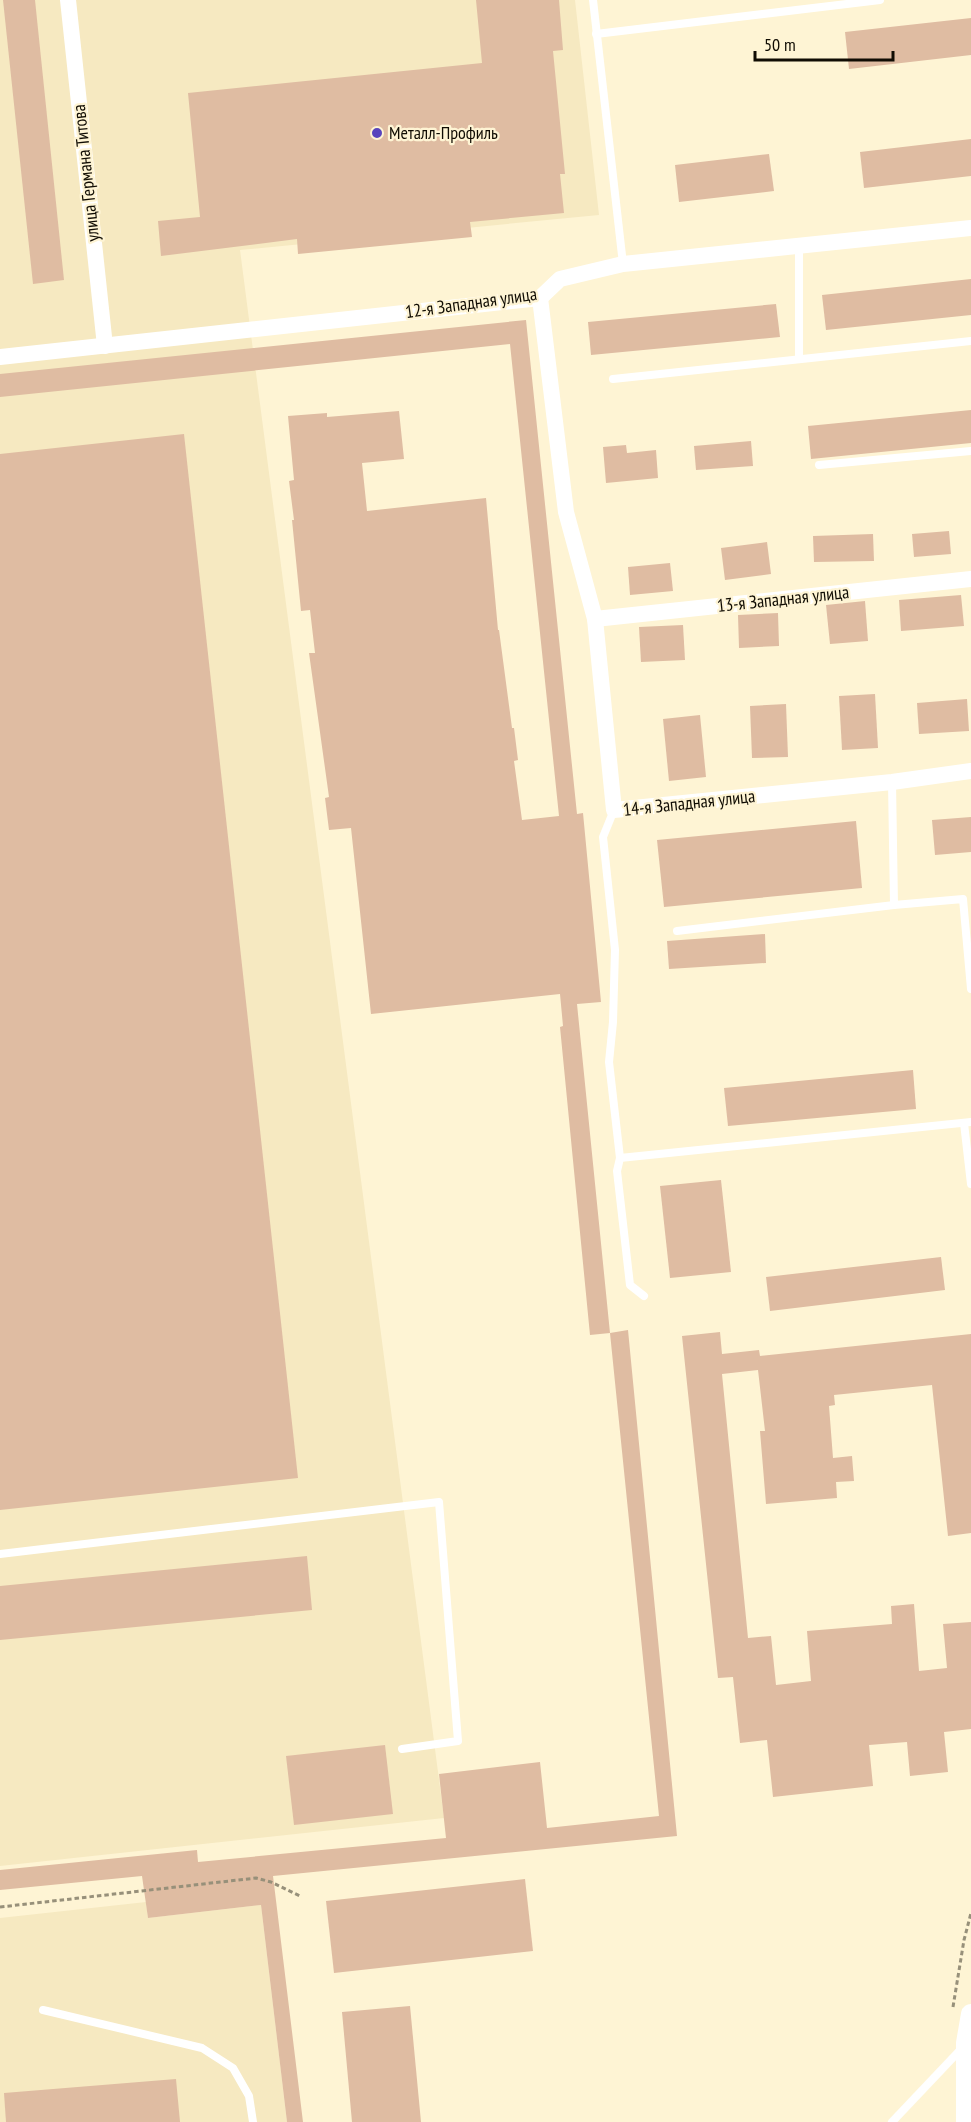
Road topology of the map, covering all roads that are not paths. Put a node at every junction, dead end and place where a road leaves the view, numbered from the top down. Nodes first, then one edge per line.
1 (68, 0) edge
2 (593, 0) edge
3 (880, 0) edge
4 (596, 34) junction
5 (971, 228) edge
6 (799, 245) junction
7 (623, 264) junction
8 (540, 298) junction
9 (971, 341) edge
10 (105, 346) junction
11 (0, 357) edge
12 (799, 359) junction
13 (613, 379) dead end
14 (971, 451) edge
15 (819, 465) dead end
16 (971, 579) edge
17 (595, 618) junction
18 (971, 771) edge
19 (892, 782) junction
20 (614, 810) junction
21 (894, 905) junction
22 (677, 931) dead end
23 (971, 989) edge
24 (968, 1123) edge
25 (620, 1158) junction
26 (971, 1184) edge
27 (644, 1296) dead end
28 (0, 1554) edge
29 (402, 1749) dead end
30 (43, 2010) dead end
31 (971, 2014) edge
32 (966, 2043) junction
33 (253, 2122) edge
34 (892, 2122) edge
35 (966, 2122) edge

1 - 10 street, улица Германа Титова
2 - 4 lane
3 - 4 lane
4 - 7 lane
5 - 6 street, 12-я Западная улица
6 - 7 street, 12-я Западная улица
6 - 12 lane
7 - 8 street, 12-я Западная улица
8 - 10 street, 12-я Западная улица
8 - 17 street
9 - 12 lane
10 - 11 street, 12-я Западная улица
12 - 13 lane
14 - 15 lane
16 - 17 street, 13-я Западная улица
17 - 20 street
18 - 19 street, 14-я Западная улица
19 - 20 street, 14-я Западная улица
19 - 21 lane
20 - 25 lane, 14-я Западная улица
21 - 22 lane
21 - 23 lane
24 - 25 lane
24 - 26 lane
25 - 27 lane, 14-я Западная улица
28 - 29 lane
30 - 33 lane
31 - 32 street
32 - 34 lane
32 - 35 street

